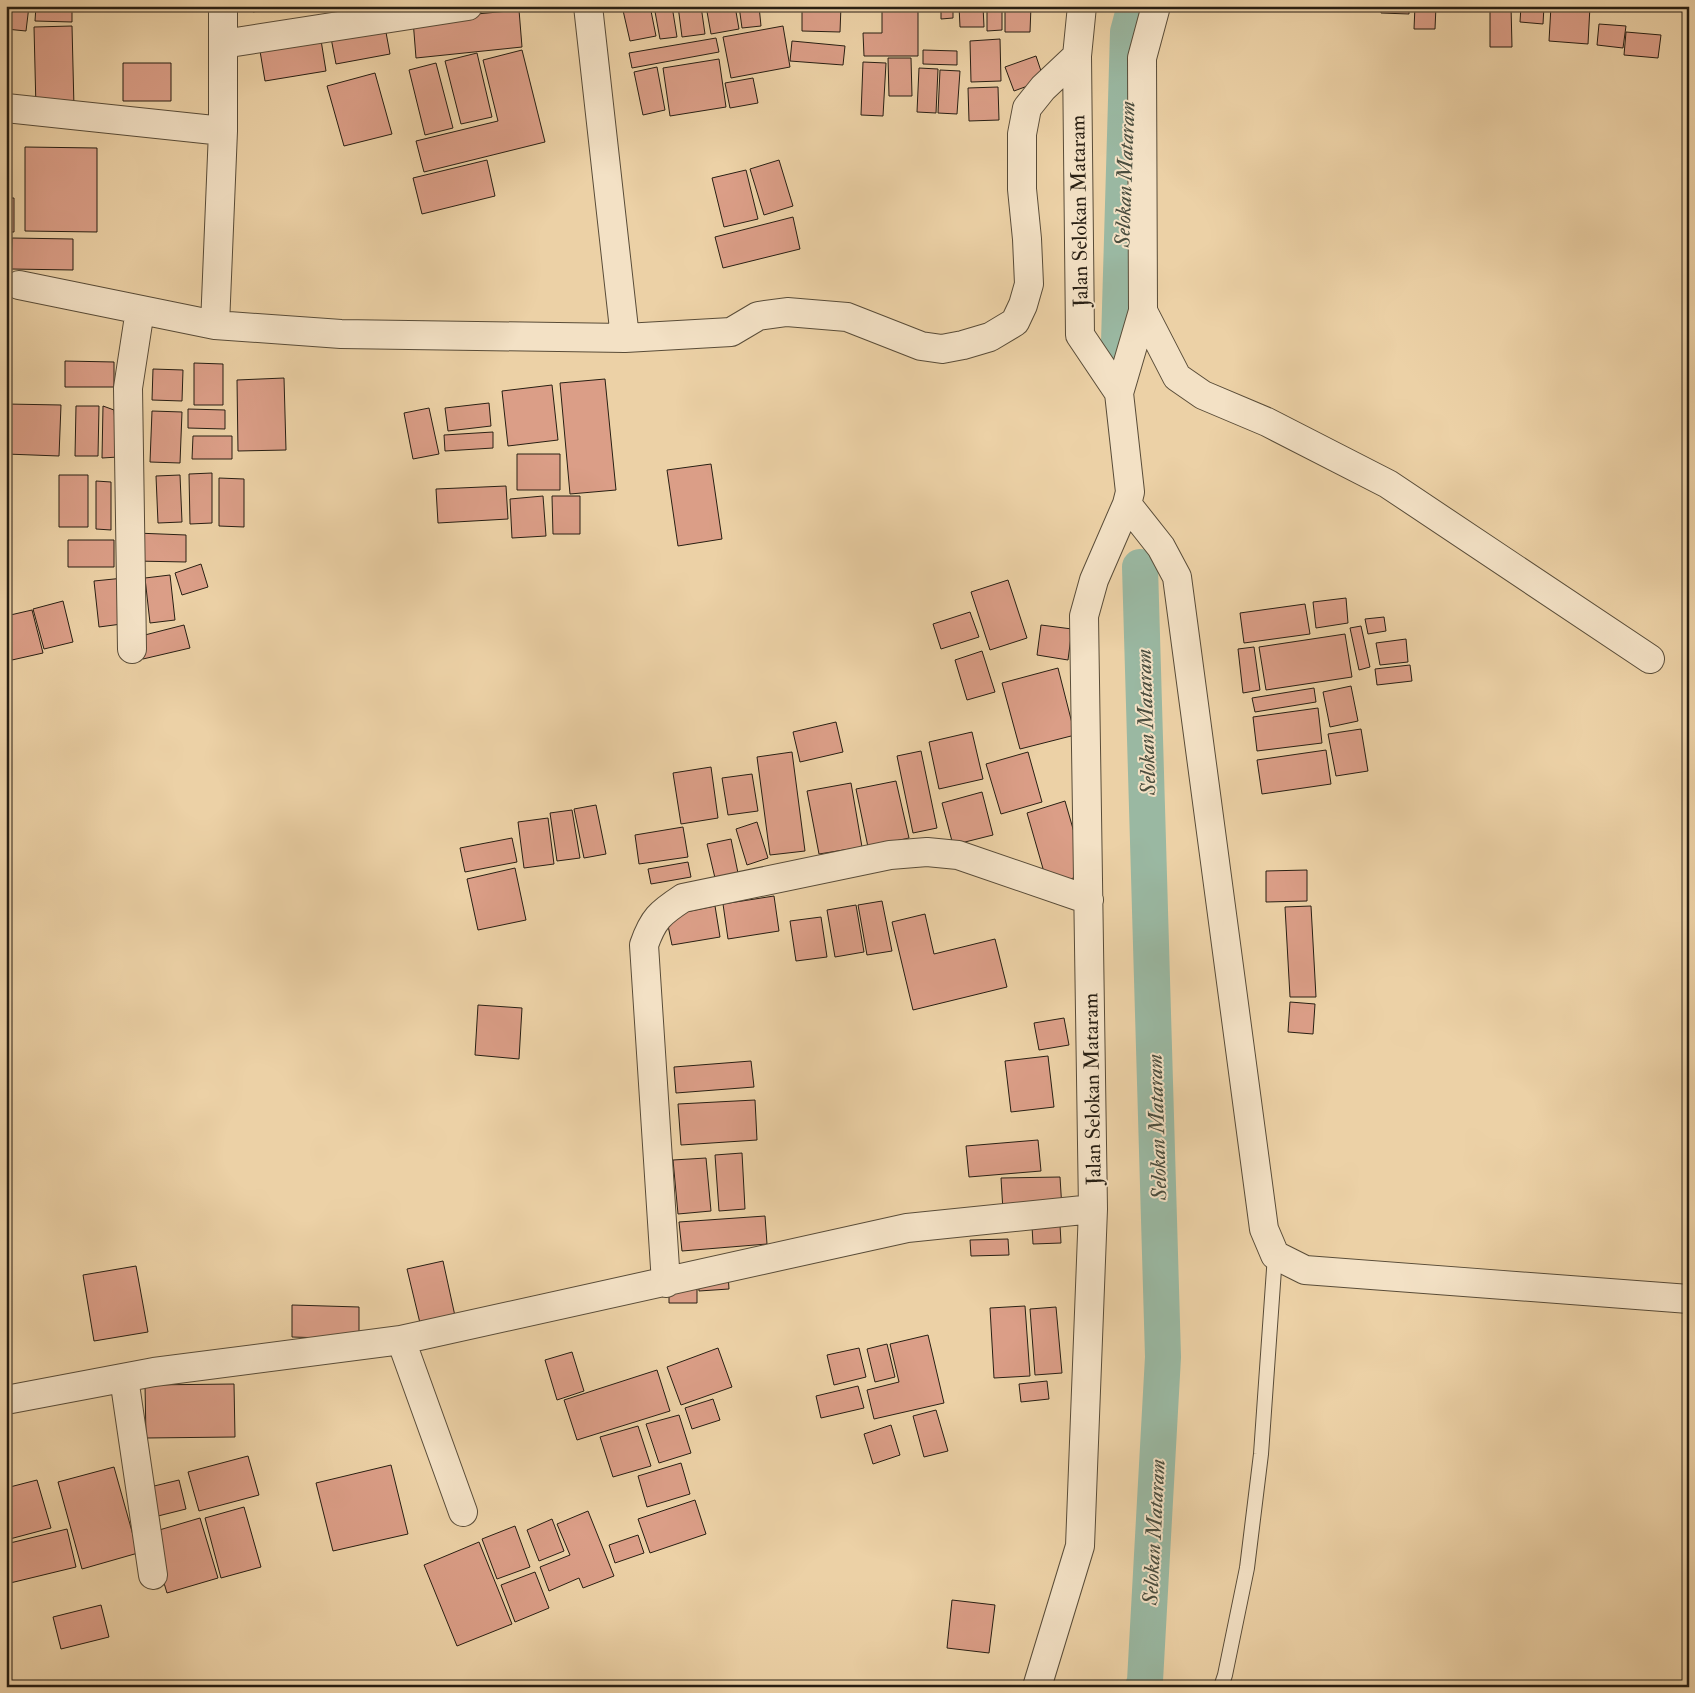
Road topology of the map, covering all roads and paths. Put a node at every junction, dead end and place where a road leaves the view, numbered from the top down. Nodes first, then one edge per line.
1 (223, 6) edge
2 (468, 6) edge
3 (588, 6) edge
4 (1082, 6) edge
5 (1156, 6) edge
6 (223, 44) junction
7 (1077, 56) junction
8 (6, 108) edge
9 (223, 131) junction
10 (19, 285) dead end
11 (140, 310) junction
12 (1143, 311) junction
13 (215, 325) junction
14 (625, 338) junction
15 (1119, 398) junction
16 (1128, 498) junction
17 (132, 648) dead end
18 (1650, 659) dead end
19 (1089, 900) junction
20 (1093, 1209) junction
21 (1275, 1255) junction
22 (666, 1282) junction
23 (1689, 1299) edge
24 (401, 1340) junction
25 (124, 1378) junction
26 (6, 1400) edge
27 (463, 1512) dead end
28 (153, 1575) dead end
29 (1037, 1687) edge
30 (1221, 1687) edge

1 - 6 street
2 - 6 street
3 - 14 street
4 - 7 street, Jalan Selokan Mataram
5 - 12 street
6 - 9 street
7 - 14 street
7 - 15 street, Jalan Selokan Mataram
8 - 9 street
9 - 13 street
10 - 11 street
11 - 13 street
11 - 17 street
12 - 15 street
12 - 18 street
13 - 14 street
15 - 16 street
16 - 19 street, Jalan Selokan Mataram
16 - 21 street
19 - 20 street, Jalan Selokan Mataram
19 - 22 street
20 - 22 street
20 - 29 street, Jalan Selokan Mataram
21 - 23 street
21 - 30 lane
22 - 24 street
24 - 25 street
24 - 27 street
25 - 26 street
25 - 28 street

